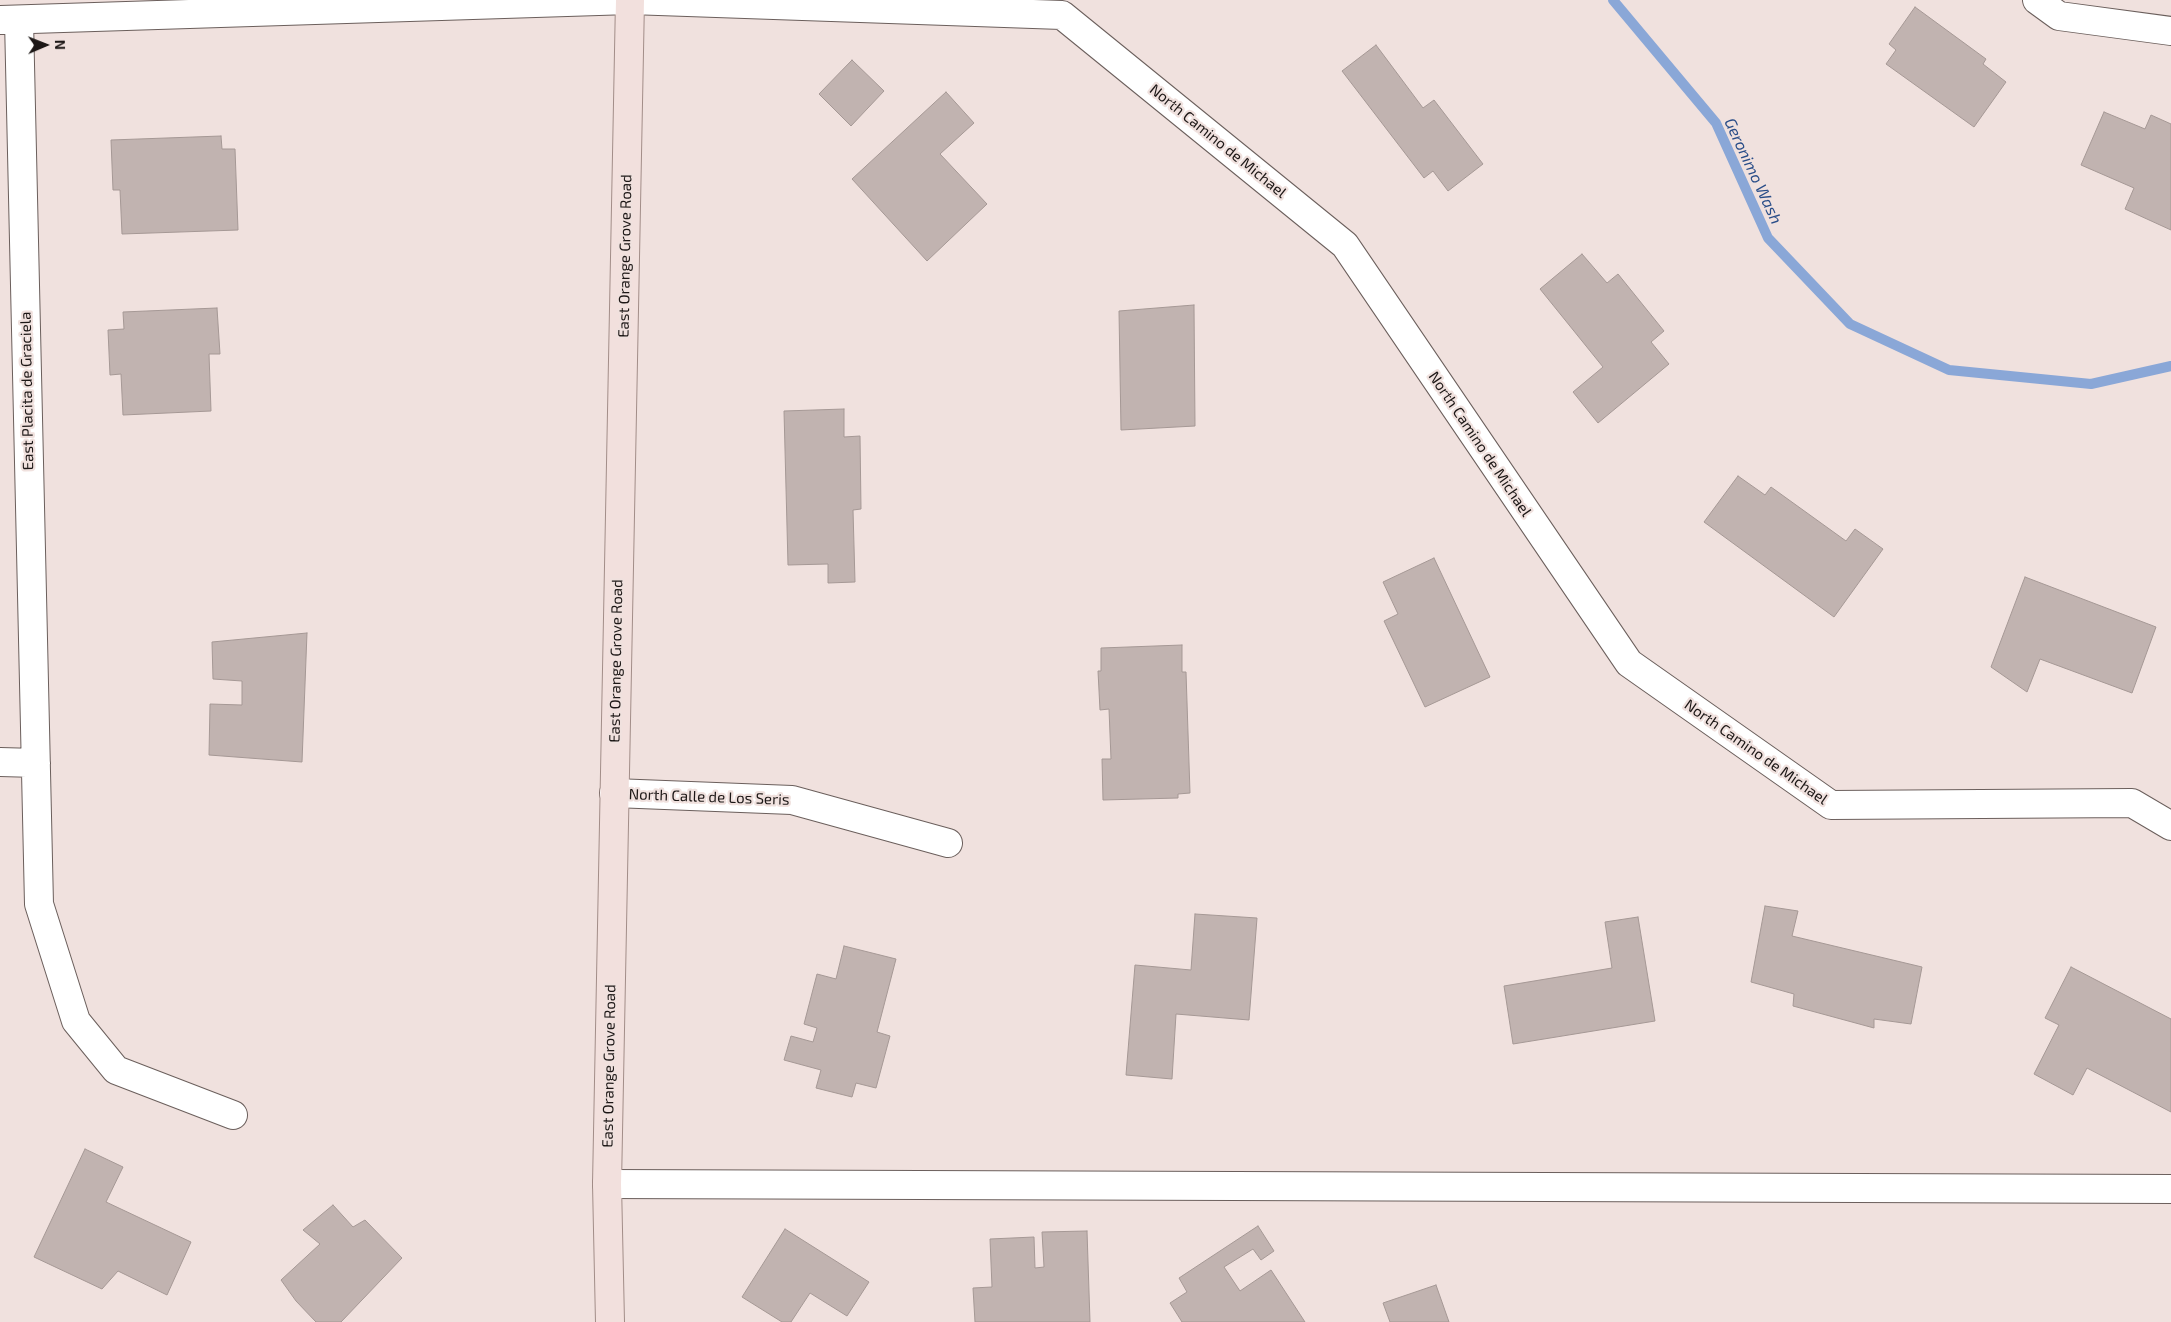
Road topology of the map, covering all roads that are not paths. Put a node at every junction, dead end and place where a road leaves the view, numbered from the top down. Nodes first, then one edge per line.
1 (630, 0) edge
2 (2036, 0) edge
3 (10, 20) edge
4 (2171, 32) edge
5 (0, 762) edge
6 (36, 763) junction
7 (614, 793) junction
8 (2171, 826) edge
9 (948, 843) dead end
10 (233, 1116) dead end
11 (607, 1184) junction
12 (2171, 1190) edge
13 (610, 1322) edge

1 - 3 street, North Camino de Michael
1 - 7 main road, East Orange Grove Road
1 - 8 street, North Camino de Michael
2 - 4 street
3 - 6 street, East Placita de Graciela
5 - 6 street
6 - 10 street, East Placita de Graciela
7 - 9 street, North Calle de Los Seris
7 - 11 main road, East Orange Grove Road
11 - 12 street
11 - 13 main road, East Orange Grove Road

